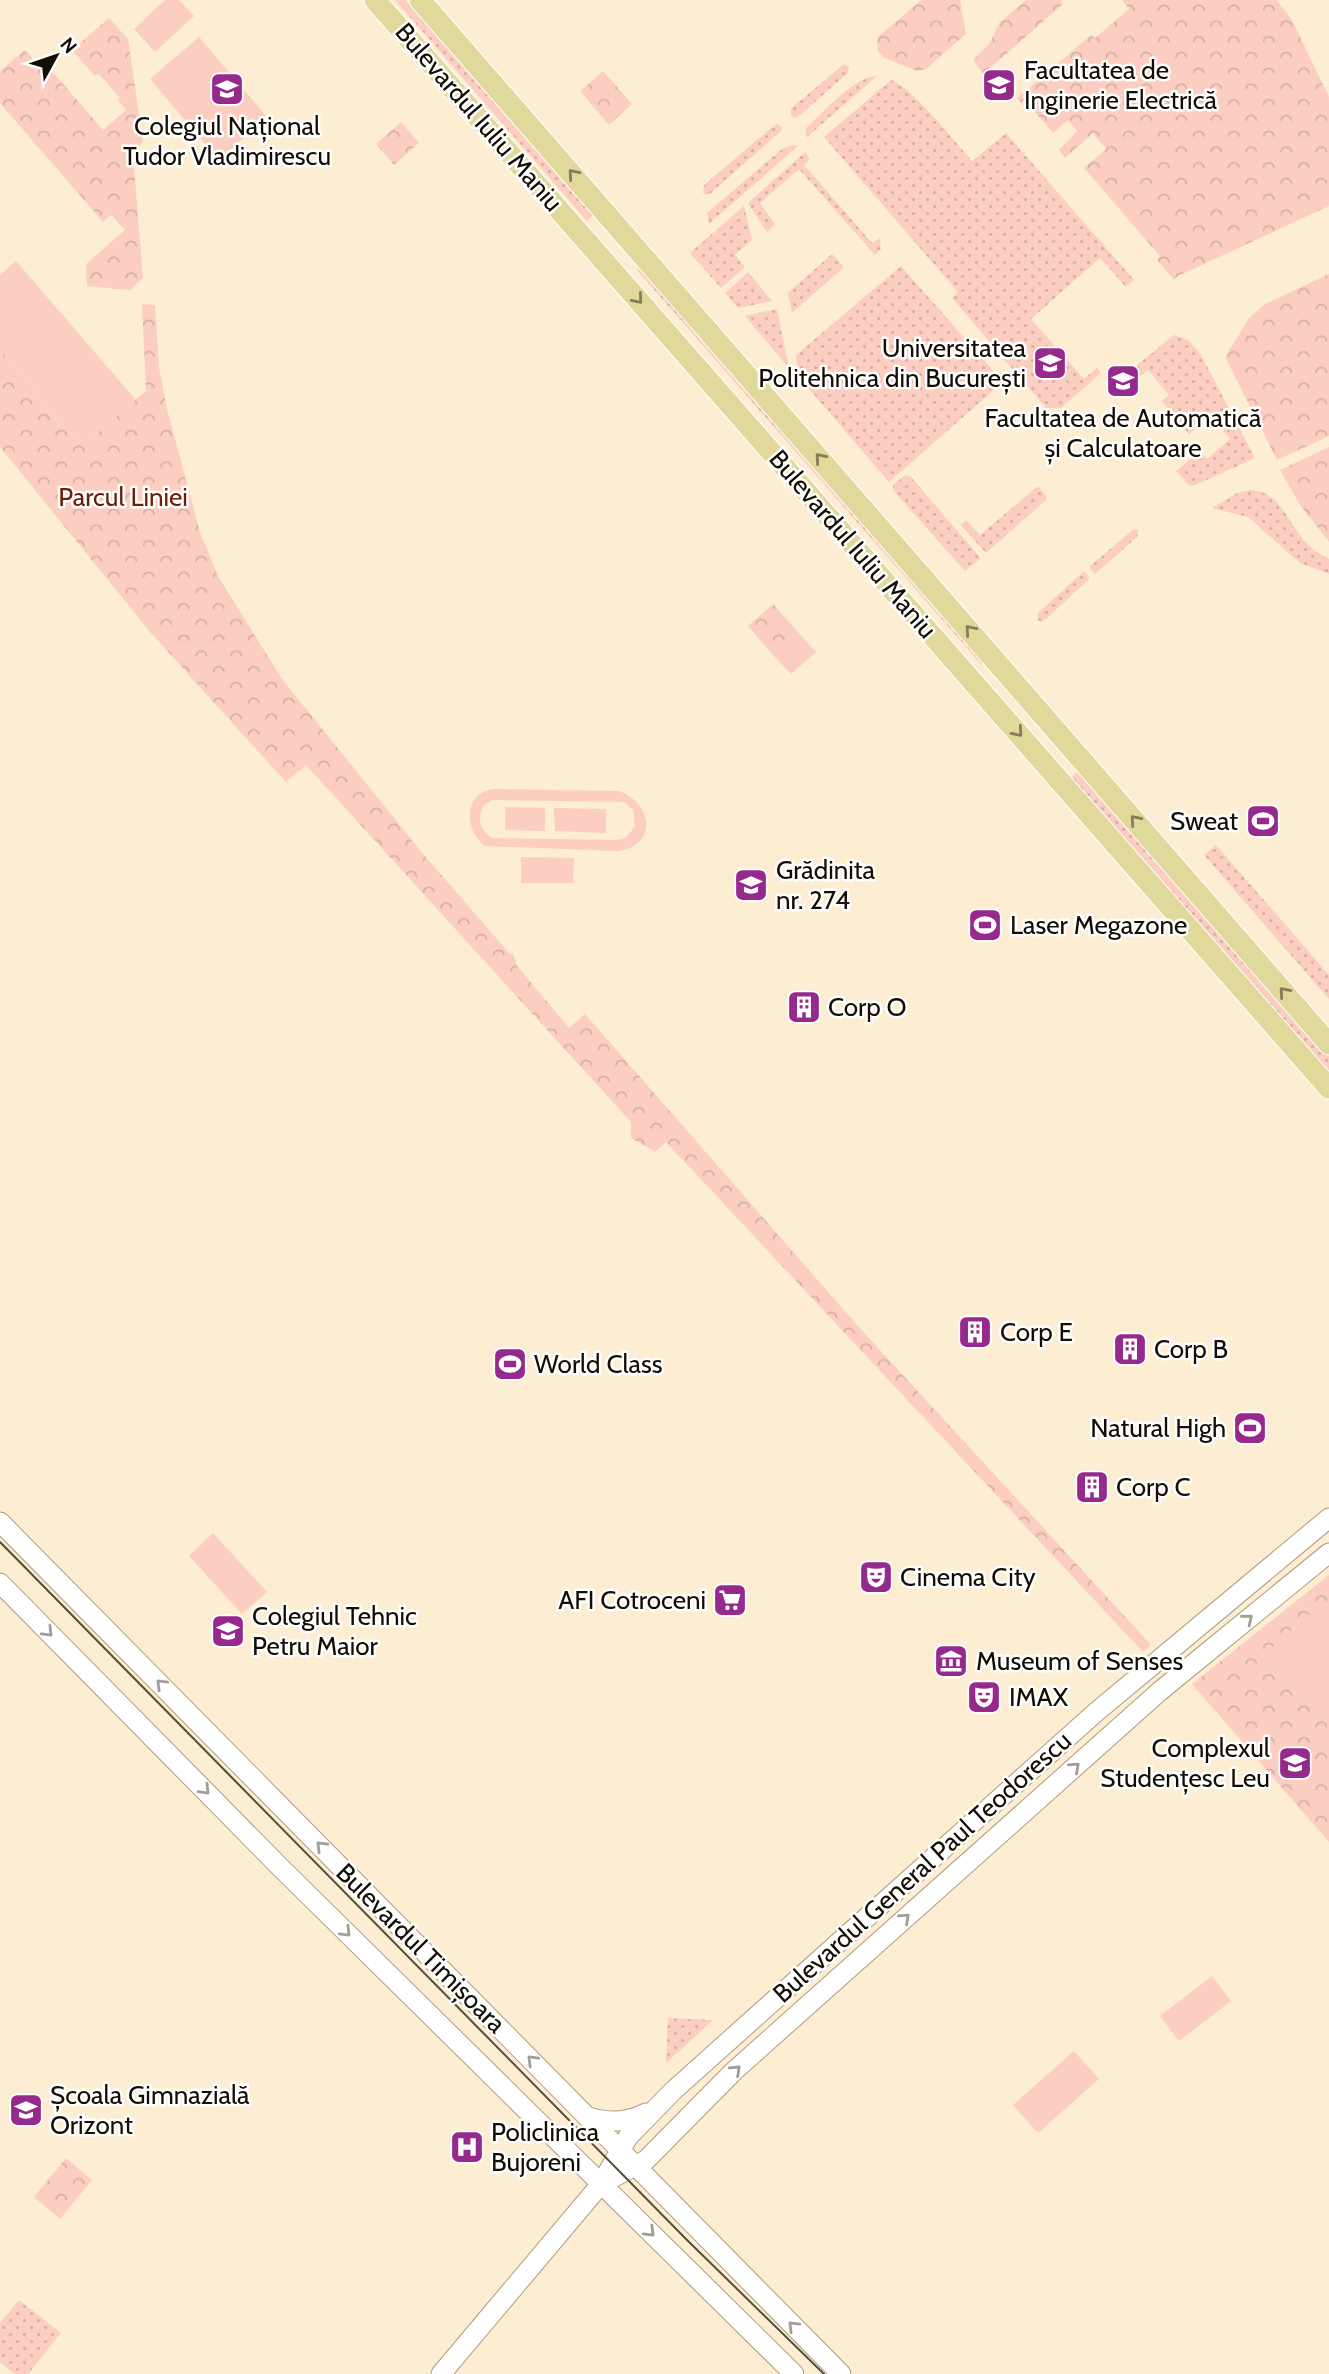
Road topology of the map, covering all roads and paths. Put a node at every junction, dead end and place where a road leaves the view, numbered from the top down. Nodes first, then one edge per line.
1 (375, 0) edge
2 (420, 0) edge
3 (996, 661) junction
4 (973, 681) junction
5 (1329, 1044) edge
6 (1329, 1088) edge
7 (1329, 1518) edge
8 (0, 1522) edge
9 (1329, 1553) edge
10 (0, 1583) edge
11 (654, 2110) junction
12 (588, 2117) junction
13 (620, 2149) junction
14 (635, 2165) junction
15 (601, 2184) junction
16 (441, 2374) edge
17 (794, 2374) edge
18 (841, 2374) edge

1 -> 4 main road, Bulevardul Iuliu Maniu
3 -> 2 main road, Bulevardul Iuliu Maniu
3 - 4 main road
5 -> 3 main road, Bulevardul Iuliu Maniu
4 -> 6 main road, Bulevardul Iuliu Maniu
7 - 11 main road, Bulevardul General Paul Teodorescu
12 -> 8 main road, Bulevardul Timișoara
14 -> 9 main road, Bulevardul General Paul Teodorescu
10 -> 15 main road, Bulevardul Timișoara
11 - 12 main road
11 - 13 main road, Bulevardul General Paul Teodorescu
12 - 13 main road, Bulevardul Timișoara
13 - 14 main road, Bulevardul Timișoara
13 - 15 main road, Bulevardul General Paul Teodorescu
14 - 15 main road, Bulevardul General Paul Teodorescu
18 -> 14 main road, Bulevardul Timișoara
15 - 16 main road, Bulevardul General Paul Teodorescu
15 -> 17 main road, Bulevardul Timișoara

